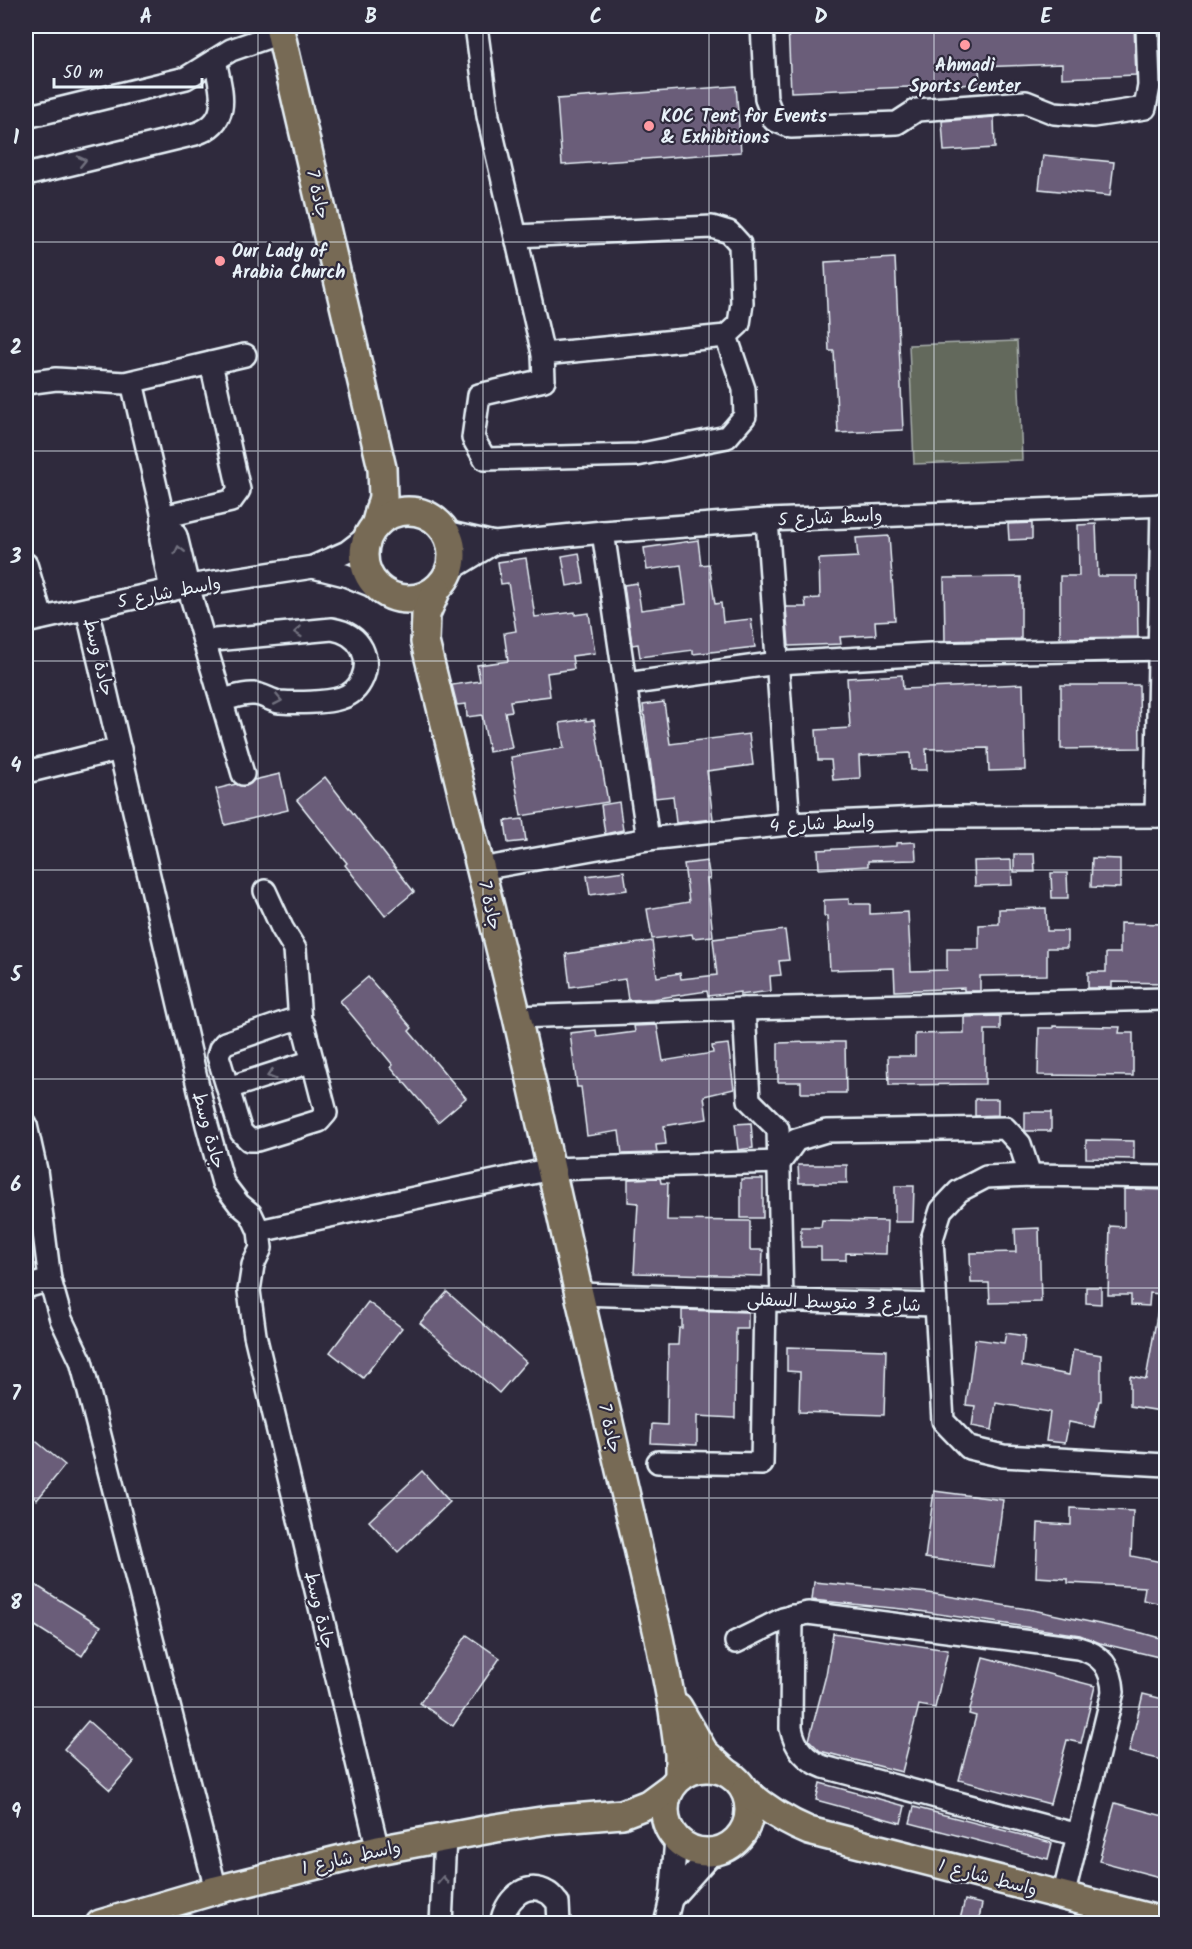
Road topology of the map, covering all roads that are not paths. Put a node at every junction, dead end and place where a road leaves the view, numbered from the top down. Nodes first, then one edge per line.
1 (476, 26) edge
2 (762, 26) edge
3 (1147, 26) edge
4 (279, 29) edge
5 (215, 60) junction
6 (26, 117) edge
7 (26, 175) edge
8 (516, 236) junction
9 (726, 336) junction
10 (543, 354) junction
11 (245, 356) dead end
12 (211, 363) junction
13 (132, 382) junction
14 (26, 384) edge
15 (382, 468) junction
16 (1164, 504) edge
17 (421, 513) junction
18 (163, 517) junction
19 (767, 520) junction
20 (372, 531) junction
21 (446, 532) junction
22 (603, 532) junction
23 (494, 543) junction
24 (26, 564) edge
25 (314, 567) junction
26 (443, 579) junction
27 (179, 588) junction
28 (387, 593) junction
29 (87, 609) junction
30 (34, 620) edge
31 (204, 641) junction
32 (425, 642) junction
33 (1163, 649) edge
34 (778, 663) junction
35 (626, 684) junction
36 (222, 700) junction
37 (120, 749) junction
38 (26, 772) edge
39 (243, 774) dead end
40 (1162, 816) edge
41 (789, 824) junction
42 (648, 839) junction
43 (481, 869) junction
44 (265, 891) dead end
45 (1167, 999) edge
46 (744, 1009) junction
47 (517, 1017) junction
48 (300, 1022) junction
49 (313, 1061) junction
50 (224, 1075) junction
51 (196, 1078) junction
52 (26, 1125) edge
53 (780, 1162) junction
54 (551, 1169) junction
55 (1030, 1175) junction
56 (1167, 1177) edge
57 (259, 1231) junction
58 (50, 1280) junction
59 (26, 1287) edge
60 (579, 1294) junction
61 (774, 1300) junction
62 (935, 1305) junction
63 (658, 1462) dead end
64 (1167, 1465) edge
65 (792, 1616) junction
66 (736, 1642) dead end
67 (670, 1687) junction
68 (725, 1771) junction
69 (675, 1782) junction
70 (745, 1791) junction
71 (608, 1816) junction
72 (809, 1831) junction
73 (1078, 1835) junction
74 (673, 1836) junction
75 (741, 1836) junction
76 (445, 1837) junction
77 (378, 1850) junction
78 (713, 1852) junction
79 (216, 1890) junction
80 (1064, 1897) junction
81 (670, 1899) junction
82 (1095, 1914) edge
83 (154, 1916) edge
84 (1167, 1922) edge
85 (100, 1923) edge
86 (441, 1923) edge
87 (501, 1923) edge
88 (559, 1923) edge
89 (665, 1923) edge

1 - 8 street
2 - 3 street
4 - 5 street
4 - 15 main road, جادة 7
5 - 6 street
7 -> 5 street
8 - 9 street
8 - 10 street
9 - 10 street
9 - 10 street
11 - 12 street
12 - 13 street
12 - 18 street
13 - 14 street
13 - 18 street
15 - 17 main road, جادة 7
15 - 20 main road, جادة 7
16 - 19 street, واسط شارع 5
16 - 33 street
17 - 20 main road
17 - 21 main road
18 - 27 street
19 - 22 street, واسط شارع 5
19 - 34 street
20 - 25 street, واسط شارع 5
20 - 28 main road
21 - 23 street, واسط شارع 5
21 - 26 main road
22 - 23 street, واسط شارع 5
22 - 35 street
23 - 26 street, واسط شارع 5
24 - 30 street
25 - 27 street, واسط شارع 5
25 - 28 street, واسط شارع 5
26 - 28 main road
26 - 32 main road, جادة 7
27 - 29 street, واسط شارع 5
27 - 31 street
28 - 32 main road, جادة 7
29 - 30 street, واسط شارع 5
29 - 37 street, جادة وسط
31 - 36 street
36 -> 31 street
32 - 43 main road, جادة 7
33 - 34 street
33 - 40 street
34 - 35 street
34 - 41 street
35 - 42 street
36 - 39 street
37 - 38 street
37 - 51 street, جادة وسط
40 - 41 street, واسط شارع 4
41 - 42 street, واسط شارع 4
42 - 43 street, واسط شارع 4
43 - 47 main road, جادة 7
44 - 48 street
45 - 46 street
46 - 47 street
46 - 53 street
47 - 54 main road, جادة 7
48 - 49 street
48 - 50 street
49 -> 50 street
49 - 50 street
50 - 51 street
51 - 57 street, جادة وسط
52 - 58 street
53 - 54 street
53 - 55 street
53 - 61 street
54 - 57 street
54 - 60 main road, جادة 7
55 - 56 street, شارع 3 متوسط السفلى
55 - 62 street, شارع 3 متوسط السفلى
57 - 77 street, جادة وسط
58 - 59 street
58 - 79 street
60 - 61 street, شارع 3 متوسط السفلى
60 - 67 main road, جادة 7
61 - 62 street, شارع 3 متوسط السفلى
61 - 63 street
62 - 64 street
65 - 66 street
65 - 73 street
65 - 73 street
67 - 68 main road, جادة 7
67 - 69 main road, جادة 7
68 - 69 main road
68 - 70 main road
69 - 71 main road, واسط شارع 1
69 - 74 main road
70 - 72 main road, واسط شارع 1
70 - 75 main road
71 - 74 main road, واسط شارع 1
71 - 76 main road, واسط شارع 1
72 - 75 main road, واسط شارع 1
72 - 80 main road, واسط شارع 1
73 - 80 street
74 - 78 main road
74 - 81 street
75 - 78 main road
76 - 77 main road, واسط شارع 1
86 -> 76 street
77 - 79 main road, واسط شارع 1
78 - 81 street
79 - 83 main road, واسط شارع 1
80 - 82 main road, واسط شارع 1
81 - 89 street
82 - 84 main road, واسط شارع 1
83 - 85 main road, واسط شارع 1
87 - 88 street

